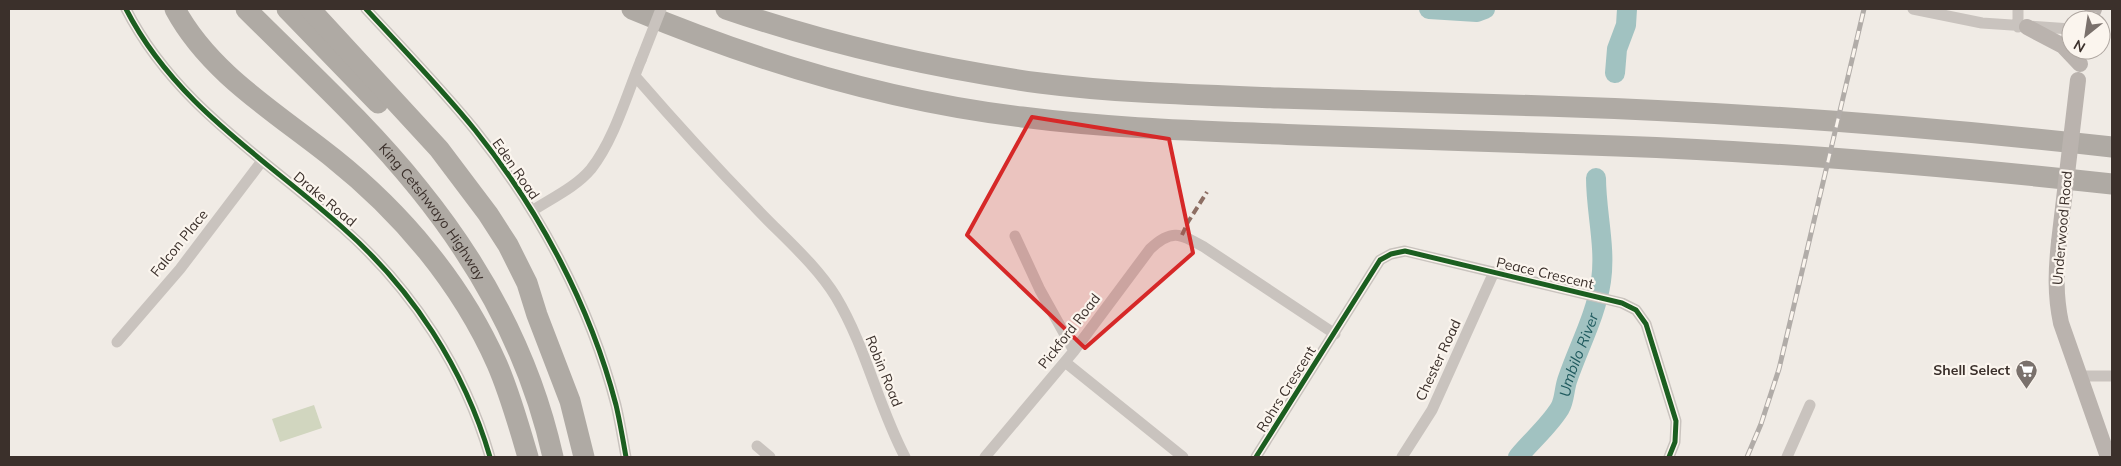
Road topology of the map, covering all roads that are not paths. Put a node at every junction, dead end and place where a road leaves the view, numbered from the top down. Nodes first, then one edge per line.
1 (126, 9) edge
2 (175, 9) edge
3 (246, 9) edge
4 (286, 9) edge
5 (310, 9) edge
6 (366, 9) edge
7 (632, 9) edge
8 (661, 9) edge
9 (726, 9) edge
10 (1913, 9) edge
11 (2018, 9) edge
12 (2023, 27) junction
13 (2061, 29) edge
14 (2080, 65) edge
15 (634, 76) junction
16 (2112, 147) edge
17 (262, 161) junction
18 (2112, 184) edge
19 (532, 211) junction
20 (1015, 236) dead end
21 (1494, 272) junction
22 (537, 315) junction
23 (1335, 334) junction
24 (117, 342) dead end
25 (1074, 351) junction
26 (1065, 362) junction
27 (2080, 376) junction
28 (2112, 376) edge
29 (1810, 406) dead end
30 (757, 446) dead end
31 (490, 457) edge
32 (528, 457) edge
33 (553, 457) edge
34 (584, 457) edge
35 (626, 457) edge
36 (770, 457) edge
37 (905, 457) edge
38 (985, 457) edge
39 (1183, 457) edge
40 (1256, 457) edge
41 (1402, 457) edge
42 (1668, 457) edge
43 (1787, 457) edge
44 (2108, 457) edge

1 - 17 street, Drake Road
2 - 32 highway
3 - 33 highway, King Cetshwayo Highway
4 - 22 highway, King Cetshwayo Highway
5 - 22 highway
6 - 19 street, Eden Road
7 - 18 highway
8 - 15 street, Eden Road, bridge
9 - 16 highway
10 - 12 street
11 - 12 street
12 - 13 street
12 - 14 main road
14 - 27 main road, Underwood Road, bridge
15 - 19 street, Eden Road
15 - 37 street, Robin Road
17 - 24 street, Falcon Place
17 - 31 street, Drake Road
19 - 35 street, Eden Road
20 - 25 street
21 - 23 street, Peace Crescent
21 - 41 street, Chester Road
21 - 42 street, Peace Crescent
22 - 34 highway
23 - 25 street, Pickford Road
23 - 40 street, Rohrs Crescent
25 - 26 street, Pickford Road
26 - 38 street, Pickford Road
26 - 39 street
27 - 28 street
27 - 44 main road, Underwood Road
29 - 43 street
30 - 36 street

